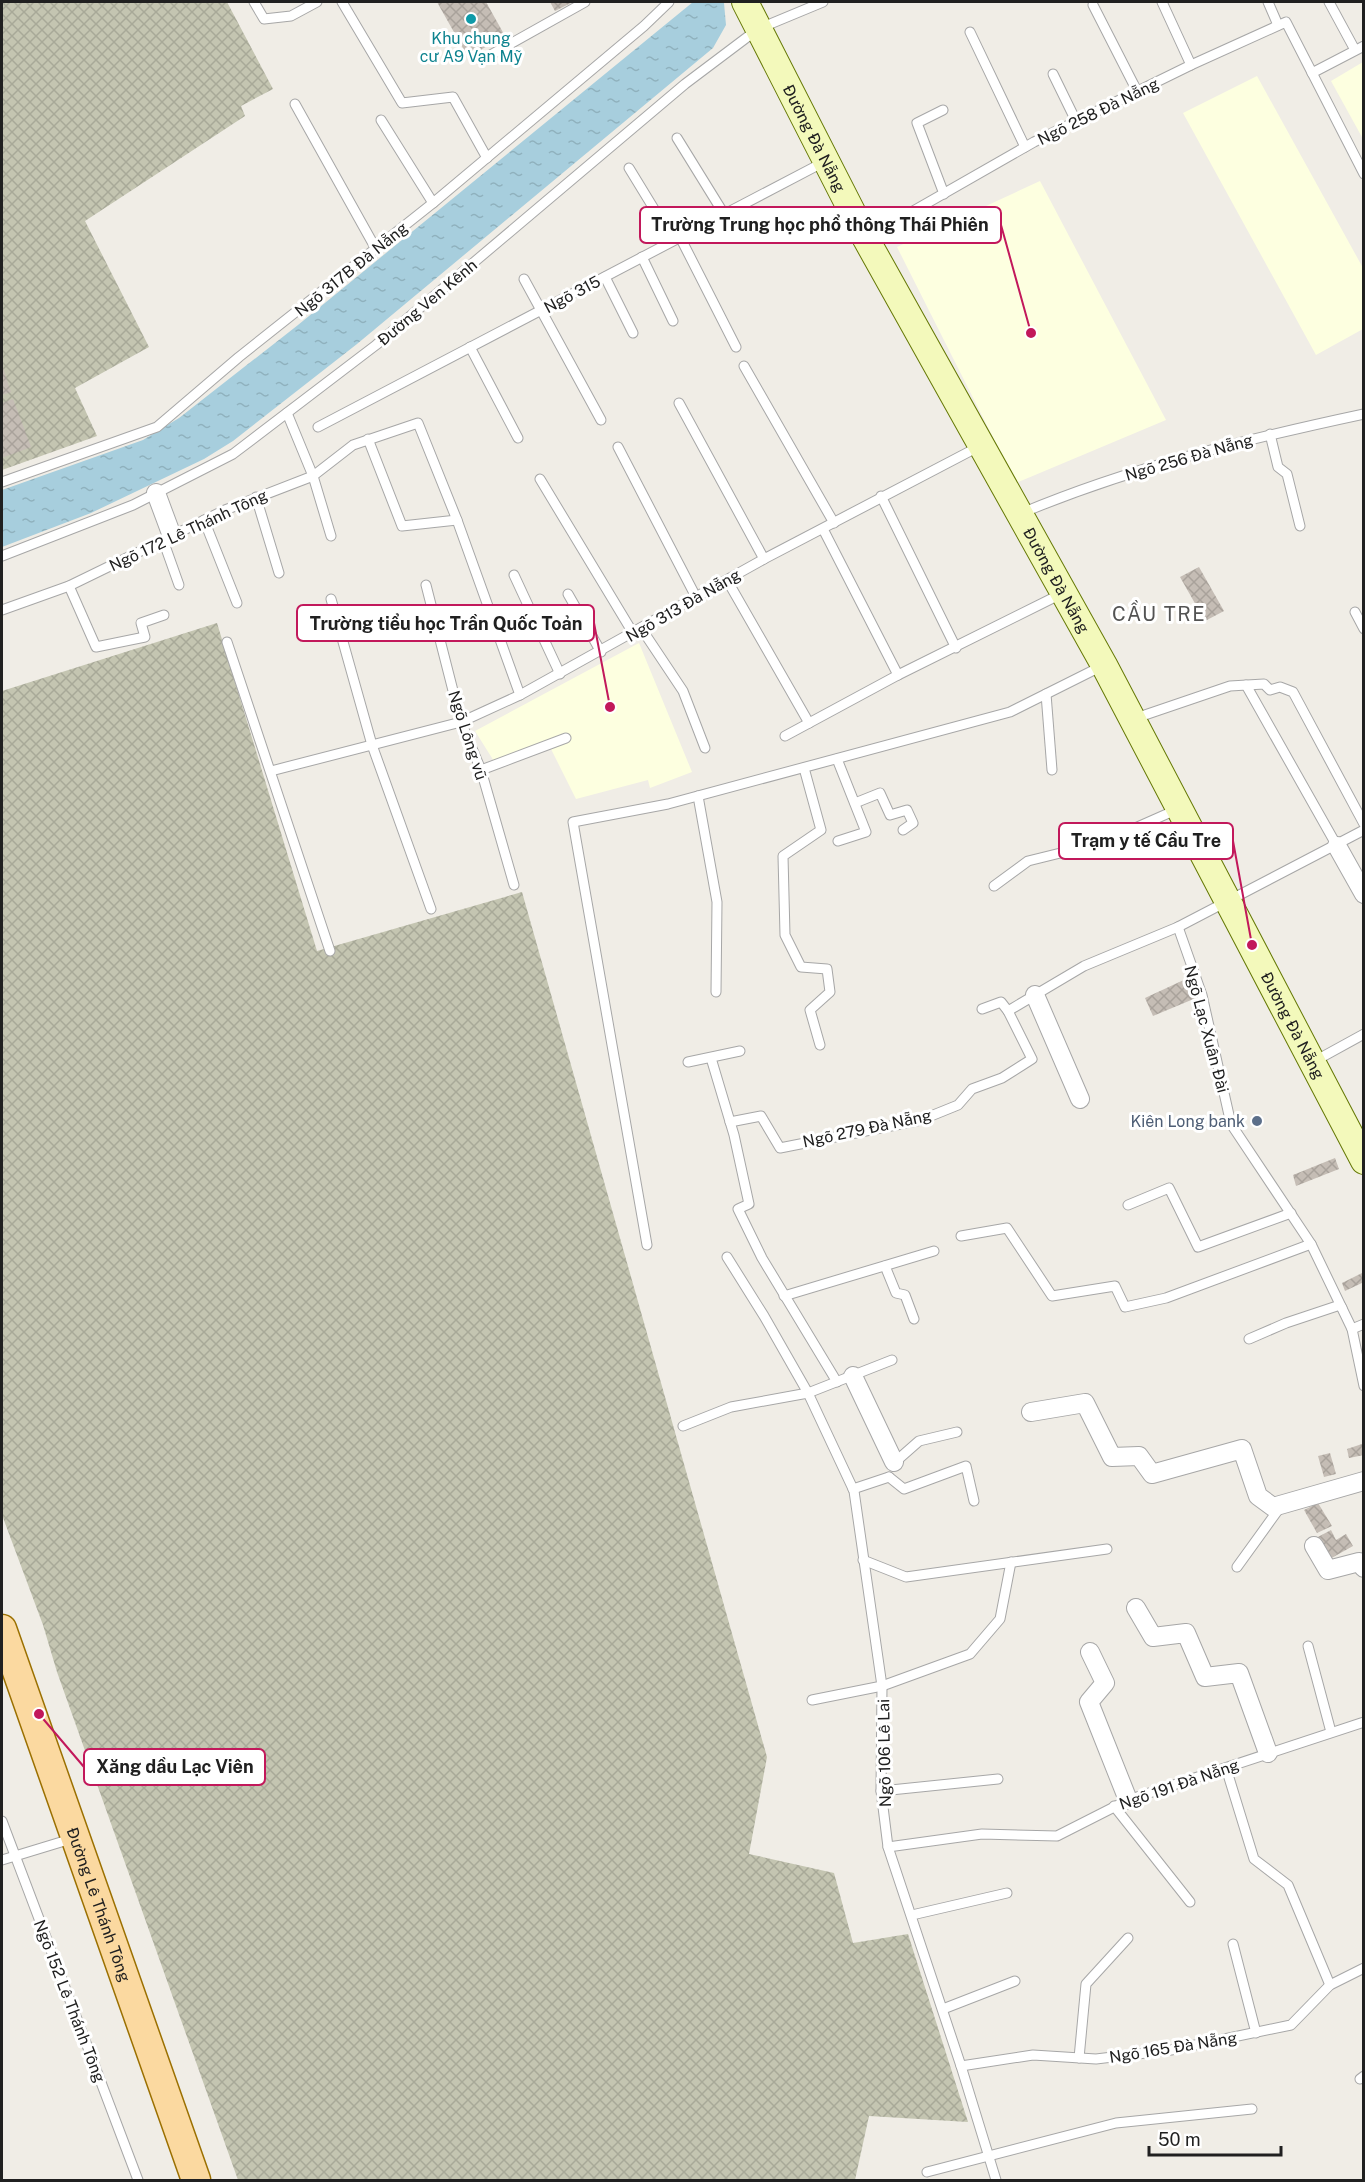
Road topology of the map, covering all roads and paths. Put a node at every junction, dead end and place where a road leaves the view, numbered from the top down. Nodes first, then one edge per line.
1 (254, 2) edge
2 (317, 2) edge
3 (342, 2) edge
4 (585, 2) edge
5 (669, 2) edge
6 (745, 2) edge
7 (823, 2) edge
8 (1162, 2) edge
9 (1269, 2) edge
10 (1329, 2) edge
11 (1093, 5) dead end
12 (1278, 25) junction
13 (758, 27) junction
14 (970, 32) dead end
15 (1359, 48) edge
16 (487, 57) dead end
17 (1191, 65) junction
18 (1312, 73) junction
19 (1053, 74) dead end
20 (1137, 91) junction
21 (295, 104) dead end
22 (944, 110) dead end
23 (381, 120) dead end
24 (1076, 121) junction
25 (677, 138) dead end
26 (1025, 147) junction
27 (487, 158) junction
28 (826, 160) junction
29 (629, 168) dead end
30 (1364, 174) edge
31 (944, 194) junction
32 (433, 203) junction
33 (724, 214) junction
34 (677, 239) junction
35 (866, 239) junction
36 (376, 249) junction
37 (642, 257) junction
38 (605, 277) junction
39 (524, 279) dead end
40 (540, 311) junction
41 (673, 321) dead end
42 (633, 333) dead end
43 (470, 347) junction
44 (736, 347) dead end
45 (744, 366) dead end
46 (679, 404) dead end
47 (287, 413) junction
48 (1364, 414) edge
49 (601, 420) dead end
50 (318, 427) dead end
51 (1270, 434) junction
52 (518, 438) dead end
53 (368, 439) junction
54 (982, 445) junction
55 (618, 447) dead end
56 (313, 476) junction
57 (540, 479) dead end
58 (2, 482) edge
59 (156, 493) junction
60 (881, 496) junction
61 (255, 497) junction
62 (1020, 514) junction
63 (204, 520) junction
64 (457, 520) junction
65 (834, 523) junction
66 (1300, 525) dead end
67 (823, 529) junction
68 (331, 536) dead end
69 (168, 538) junction
70 (2, 556) edge
71 (764, 559) junction
72 (279, 573) dead end
73 (514, 575) dead end
74 (727, 580) junction
75 (179, 585) dead end
76 (426, 585) dead end
77 (69, 586) junction
78 (1064, 593) junction
79 (568, 594) dead end
80 (696, 597) junction
81 (331, 599) dead end
82 (237, 603) dead end
83 (2, 610) edge
84 (1355, 612) dead end
85 (164, 615) dead end
86 (1364, 629) edge
87 (637, 631) junction
88 (227, 642) dead end
89 (956, 648) junction
90 (601, 652) junction
91 (1104, 665) junction
92 (560, 674) junction
93 (898, 675) junction
94 (1246, 685) junction
95 (1046, 694) junction
96 (520, 695) junction
97 (1132, 719) junction
98 (461, 722) junction
99 (809, 723) junction
100 (785, 736) dead end
101 (566, 738) dead end
102 (372, 745) junction
103 (705, 748) dead end
104 (837, 759) junction
105 (804, 768) junction
106 (481, 770) junction
107 (1052, 770) dead end
108 (271, 771) junction
109 (698, 796) junction
110 (855, 803) junction
111 (1178, 809) junction
112 (1364, 824) edge
113 (903, 830) dead end
114 (1364, 830) edge
115 (838, 841) dead end
116 (1337, 846) junction
117 (514, 885) dead end
118 (994, 886) dead end
119 (1364, 894) edge
120 (1226, 901) junction
121 (430, 909) dead end
122 (1178, 927) junction
123 (330, 951) dead end
124 (716, 992) dead end
125 (1035, 995) junction
126 (982, 1009) dead end
127 (1008, 1011) junction
128 (1364, 1034) edge
129 (820, 1045) dead end
130 (740, 1051) dead end
131 (711, 1058) junction
132 (688, 1062) dead end
133 (1311, 1063) junction
134 (1080, 1099) dead end
135 (730, 1122) junction
136 (1364, 1161) edge
137 (1128, 1205) dead end
138 (1291, 1213) junction
139 (962, 1236) dead end
140 (1311, 1244) junction
141 (647, 1245) dead end
142 (934, 1251) dead end
143 (727, 1257) dead end
144 (885, 1266) junction
145 (784, 1296) junction
146 (1340, 1305) junction
147 (914, 1319) dead end
148 (1364, 1324) edge
149 (1352, 1329) junction
150 (1249, 1339) dead end
151 (892, 1360) dead end
152 (845, 1379) junction
153 (1364, 1386) edge
154 (808, 1393) junction
155 (1031, 1412) dead end
156 (683, 1426) dead end
157 (957, 1432) dead end
158 (892, 1469) junction
159 (1364, 1481) edge
160 (853, 1489) junction
161 (974, 1501) dead end
162 (1282, 1504) junction
163 (1314, 1546) dead end
164 (1107, 1549) dead end
165 (863, 1560) junction
166 (1011, 1562) junction
167 (1237, 1567) dead end
168 (1364, 1568) edge
169 (1136, 1608) dead end
170 (2, 1629) edge
171 (1308, 1646) dead end
172 (1090, 1652) dead end
173 (882, 1686) junction
174 (812, 1700) dead end
175 (1364, 1722) edge
176 (1331, 1732) junction
177 (1268, 1753) junction
178 (1226, 1768) junction
179 (998, 1779) dead end
180 (881, 1791) junction
181 (1121, 1803) junction
182 (2, 1821) edge
183 (74, 1838) junction
184 (888, 1847) junction
185 (15, 1856) junction
186 (2, 1860) edge
187 (1007, 1893) dead end
188 (1190, 1902) dead end
189 (912, 1915) junction
190 (1128, 1938) dead end
191 (1233, 1944) dead end
192 (1364, 1968) edge
193 (1015, 1981) dead end
194 (1330, 1985) junction
195 (943, 2009) junction
196 (1256, 2033) junction
197 (1079, 2058) junction
198 (961, 2066) junction
199 (1252, 2109) dead end
200 (988, 2156) junction
201 (927, 2172) dead end
202 (138, 2181) edge
203 (196, 2181) edge
204 (996, 2181) edge

1 - 2 lane
3 - 27 lane
4 - 16 lane
5 - 27 lane, Ngõ 317B Đà Nẵng
6 - 13 main road, Đường Đà Nẵng
7 - 13 lane, Đường Ven Kênh
8 - 17 lane
9 - 12 lane
10 - 15 lane
11 - 20 lane
12 - 17 lane, Ngõ 258 Đà Nẵng
12 - 18 lane
13 - 28 main road, Đường Đà Nẵng
13 - 47 lane, Đường Ven Kênh
14 - 26 lane
15 - 18 lane
17 - 20 lane, Ngõ 258 Đà Nẵng
18 - 30 lane
19 - 24 lane
20 - 24 lane, Ngõ 258 Đà Nẵng
21 - 36 lane
22 - 31 lane
23 - 32 lane
24 - 26 lane, Ngõ 258 Đà Nẵng
25 - 33 lane
26 - 31 lane, Ngõ 258 Đà Nẵng
27 - 32 lane, Ngõ 317B Đà Nẵng
28 - 33 lane, Ngõ 315
28 - 35 main road, Đường Đà Nẵng
29 - 34 lane
31 - 35 lane, Ngõ 258 Đà Nẵng
32 - 36 lane, Ngõ 317B Đà Nẵng
33 - 34 lane, Ngõ 315
34 - 37 lane, Ngõ 315
34 - 44 lane
35 - 54 main road, Đường Đà Nẵng
36 - 58 lane, Ngõ 317B Đà Nẵng
37 - 38 lane, Ngõ 315
37 - 41 lane
38 - 40 lane, Ngõ 315
38 - 42 lane
39 - 40 lane
40 - 43 lane, Ngõ 315
40 - 49 lane
43 - 50 lane, Ngõ 315
43 - 52 lane
45 - 65 lane
46 - 71 lane
47 - 56 lane
47 - 59 lane, Đường Ven Kênh
48 - 51 lane, Ngõ 256 Đà Nẵng
51 - 62 lane, Ngõ 256 Đà Nẵng
51 - 66 lane
53 - 56 lane, Ngõ 172 Lê Thánh Tông
53 - 64 lane
53 - 64 lane, Ngõ 172 Lê Thánh Tông
54 - 60 lane, Ngõ 313 Đà Nẵng
54 - 62 main road, Đường Đà Nẵng
55 - 80 lane
56 - 61 lane, Ngõ 172 Lê Thánh Tông
56 - 68 lane
57 - 87 lane
59 - 69 street
59 - 70 lane, Đường Ven Kênh
60 - 65 lane, Ngõ 313 Đà Nẵng
60 - 89 lane
61 - 63 lane, Ngõ 172 Lê Thánh Tông
61 - 72 lane
62 - 78 main road, Đường Đà Nẵng
63 - 69 lane, Ngõ 172 Lê Thánh Tông
63 - 82 lane
64 - 96 lane
65 - 67 lane, Ngõ 313 Đà Nẵng
67 - 71 lane, Ngõ 313 Đà Nẵng
67 - 93 lane
69 - 75 lane
69 - 77 lane, Ngõ 172 Lê Thánh Tông
71 - 74 lane, Ngõ 313 Đà Nẵng
73 - 92 lane
74 - 80 lane, Ngõ 313 Đà Nẵng
74 - 99 lane
76 - 98 lane, Ngõ Lông vũ
77 - 83 lane, Ngõ 172 Lê Thánh Tông
77 - 85 lane
78 - 89 lane
78 - 91 main road, Đường Đà Nẵng
79 - 90 lane
80 - 87 lane, Ngõ 313 Đà Nẵng
81 - 102 lane
84 - 86 lane
87 - 90 lane, Ngõ 313 Đà Nẵng
87 - 103 lane
88 - 108 lane
89 - 93 lane
90 - 92 lane, Ngõ 313 Đà Nẵng
91 - 95 lane
91 - 97 main road, Đường Đà Nẵng
92 - 96 lane, Ngõ 313 Đà Nẵng
93 - 99 lane
94 - 97 lane
94 - 112 lane
94 - 116 lane
95 - 104 lane
95 - 107 lane
96 - 98 lane, Ngõ 313 Đà Nẵng
97 - 111 main road, Đường Đà Nẵng
98 - 102 lane, Ngõ 313 Đà Nẵng
98 - 106 lane, Ngõ Lông vũ
99 - 100 lane
101 - 106 lane
102 - 108 lane, Ngõ 313 Đà Nẵng
102 - 121 lane
104 - 105 lane
104 - 110 lane
105 - 109 lane
105 - 129 lane
106 - 117 lane, Ngõ Lông vũ
108 - 123 lane
109 - 124 lane
109 - 141 lane
110 - 113 lane
110 - 115 lane
111 - 118 lane
111 - 120 main road, Đường Đà Nẵng
114 - 116 lane
116 - 119 street
116 - 120 lane
120 - 122 lane
120 - 133 main road, Đường Đà Nẵng
122 - 125 lane
122 - 138 lane, Ngõ Lạc Xuân Đài
125 - 127 lane
125 - 134 street
126 - 127 lane
127 - 135 lane, Ngõ 279 Đà Nẵng
128 - 133 lane
130 - 131 lane
131 - 132 lane
131 - 135 lane
133 - 136 main road, Đường Đà Nẵng
135 - 145 lane
137 - 138 lane
138 - 140 lane, Ngõ Lạc Xuân Đài
139 - 140 lane
140 - 146 lane, Ngõ Lạc Xuân Đài
142 - 144 lane
143 - 154 lane, Ngõ 106 Lê Lai
144 - 145 lane
144 - 147 lane
145 - 152 lane
146 - 149 lane, Ngõ Lạc Xuân Đài
146 - 150 lane
148 - 149 lane
149 - 153 lane, Ngõ Lạc Xuân Đài
151 - 152 lane
152 - 154 lane
152 - 158 street
154 - 156 lane
154 - 160 lane, Ngõ 106 Lê Lai
155 - 162 street
157 - 158 lane
158 - 160 lane
158 - 161 lane
159 - 162 street
160 - 165 lane, Ngõ 106 Lê Lai
162 - 167 lane
163 - 168 street
164 - 166 lane
165 - 166 lane
165 - 173 lane, Ngõ 106 Lê Lai
166 - 173 lane
169 - 177 street
170 - 183 main road, Đường Lê Thánh Tông
171 - 176 lane
172 - 181 street
173 - 174 lane
173 - 180 lane, Ngõ 106 Lê Lai
175 - 176 lane, Ngõ 191 Đà Nẵng
176 - 177 lane, Ngõ 191 Đà Nẵng
177 - 178 lane, Ngõ 191 Đà Nẵng
178 - 181 lane, Ngõ 191 Đà Nẵng
178 - 194 lane
179 - 180 lane
180 - 184 lane, Ngõ 106 Lê Lai
181 - 184 lane, Ngõ 191 Đà Nẵng
181 - 188 lane
182 - 185 lane, Ngõ 152 Lê Thánh Tông
183 - 185 lane
183 - 203 main road, Đường Lê Thánh Tông
184 - 189 lane, Ngõ 106 Lê Lai
185 - 186 lane
185 - 202 lane, Ngõ 152 Lê Thánh Tông
187 - 189 lane
189 - 195 lane, Ngõ 106 Lê Lai
190 - 197 lane
191 - 196 lane
192 - 194 lane, Ngõ 165 Đà Nẵng
193 - 195 lane
194 - 196 lane, Ngõ 165 Đà Nẵng
195 - 198 lane, Ngõ 106 Lê Lai
196 - 197 lane, Ngõ 165 Đà Nẵng
197 - 198 lane, Ngõ 165 Đà Nẵng
198 - 200 lane, Ngõ 106 Lê Lai
199 - 200 lane
200 - 201 lane
200 - 204 lane, Ngõ 106 Lê Lai

